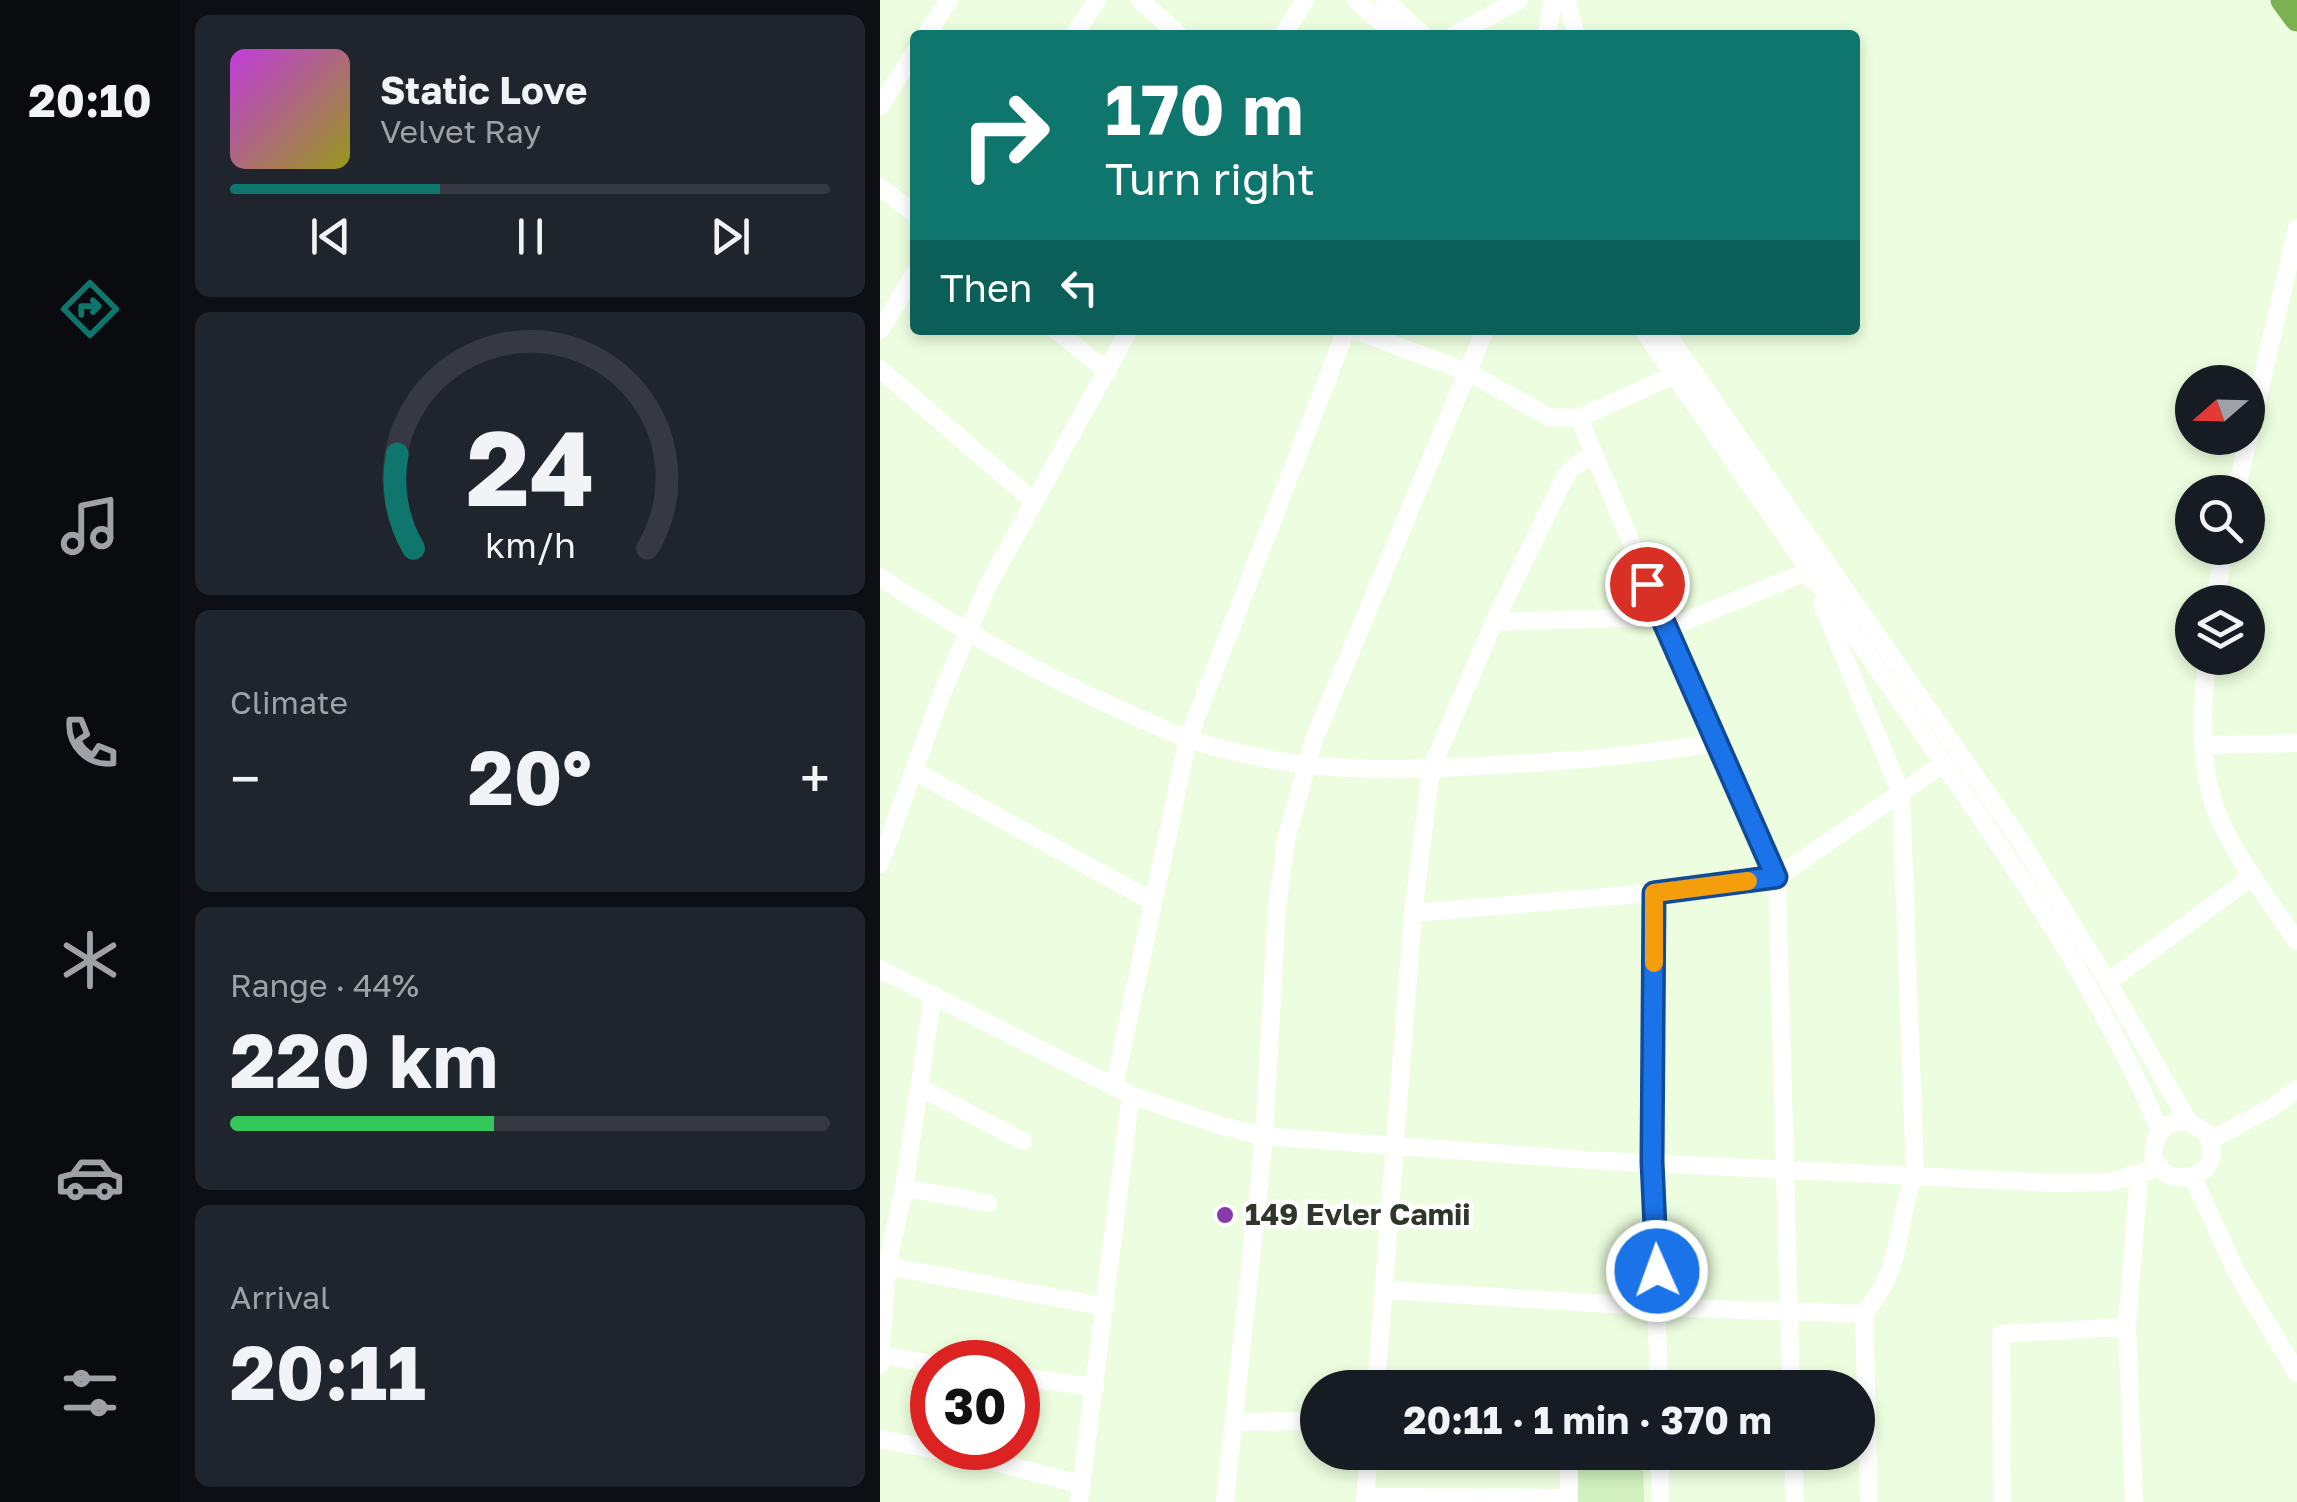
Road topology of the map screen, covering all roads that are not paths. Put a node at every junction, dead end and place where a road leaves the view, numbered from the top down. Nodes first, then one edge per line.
1 (949, 0) edge
2 (1096, 0) edge
3 (1140, 0) edge
4 (1305, 0) edge
5 (1356, 0) edge
6 (1384, 0) edge
7 (1519, 0) edge
8 (1554, 0) edge
9 (1567, 0) edge
10 (2284, 0) edge
11 (2297, 19) edge
12 (929, 30) edge
13 (1077, 30) edge
14 (1173, 30) edge
15 (1286, 30) edge
16 (1390, 30) edge
17 (1417, 30) edge
18 (1463, 30) edge
19 (1548, 30) edge
20 (1575, 30) edge
21 (910, 60) edge
22 (880, 106) edge
23 (880, 186) edge
24 (910, 210) edge
25 (2297, 228) edge
26 (910, 281) edge
27 (2288, 307) edge
28 (880, 330) edge
29 (1062, 335) edge
30 (1126, 335) edge
31 (1344, 335) edge
32 (1368, 335) edge
33 (1483, 335) edge
34 (1646, 335) edge
35 (1667, 335) edge
36 (880, 369) edge
37 (1108, 372) junction
38 (1468, 372) junction
39 (1674, 375) junction
40 (1579, 418) junction
41 (1593, 454) junction
42 (2241, 475) edge
43 (1032, 500) junction
44 (1809, 571) junction
45 (880, 577) edge
46 (1494, 622) junction
47 (1663, 623) junction
48 (966, 632) junction
49 (2205, 675) edge
50 (1188, 739) junction
51 (1715, 742) junction
52 (2297, 743) edge
53 (2204, 744) junction
54 (1944, 764) junction
55 (1304, 766) junction
56 (1431, 769) junction
57 (914, 771) junction
58 (1901, 793) junction
59 (888, 821) edge
60 (880, 864) edge
61 (2253, 876) junction
62 (1776, 877) junction
63 (1654, 893) junction
64 (1152, 901) junction
65 (1413, 914) junction
66 (2297, 941) edge
67 (880, 969) edge
68 (2108, 982) junction
69 (932, 994) junction
70 (919, 1086) junction
71 (2297, 1089) edge
72 (1122, 1091) junction
73 (2188, 1121) junction
74 (2160, 1131) junction
75 (1264, 1136) junction
76 (1024, 1140) dead end
77 (2210, 1140) junction
78 (1395, 1144) junction
79 (1652, 1162) junction
80 (2160, 1167) junction
81 (1786, 1172) junction
82 (2139, 1173) junction
83 (1916, 1174) junction
84 (2193, 1178) junction
85 (904, 1188) junction
86 (988, 1203) dead end
87 (883, 1265) edge
88 (1386, 1290) junction
89 (1106, 1307) junction
90 (1658, 1307) junction
91 (1789, 1312) junction
92 (1864, 1314) junction
93 (2127, 1327) junction
94 (881, 1360) edge
95 (910, 1362) edge
96 (1378, 1370) edge
97 (1659, 1370) edge
98 (1791, 1370) edge
99 (2297, 1373) edge
100 (1040, 1380) edge
101 (1096, 1387) junction
102 (1300, 1420) edge
103 (1234, 1422) junction
104 (880, 1439) edge
105 (910, 1443) edge
106 (1030, 1470) edge
107 (1368, 1470) edge
108 (1569, 1470) edge
109 (1660, 1470) edge
110 (1794, 1470) edge
111 (1081, 1493) edge
112 (1365, 1499) edge
113 (1570, 1500) edge
114 (1225, 1502) edge
115 (1660, 1502) edge
116 (1795, 1502) edge
117 (1869, 1502) edge
118 (2002, 1502) edge
119 (2134, 1502) edge

1 - 12 street
2 - 13 street
3 - 14 street
4 - 15 street
5 - 16 street
6 - 17 street
7 - 18 street
8 - 19 street
9 - 20 street
10 - 11 highway
21 - 22 street
23 - 24 street
25 - 27 street
26 - 28 street
27 - 42 street
29 - 37 street
30 - 37 street
31 - 50 street
32 - 38 street
33 - 38 street
34 - 39 street
35 - 68 street
36 - 43 street
37 - 43 street
38 - 40 street
38 - 55 street
39 - 40 street
39 - 44 street
40 - 41 street
41 - 46 street
41 - 47 street
43 - 48 street
44 - 47 street
44 - 54 street
44 - 58 street
45 - 48 street
46 - 47 street
46 - 56 street
47 - 51 street
48 - 50 street
48 - 57 street
49 - 53 street
50 - 55 street
50 - 64 street
51 - 56 street
51 - 62 street
52 - 53 street
53 - 61 street
54 - 58 street
54 - 74 street
55 - 56 street
55 - 75 street
56 - 65 street
57 - 59 street
57 - 64 street
58 - 62 street
58 - 83 street
59 - 60 street
61 - 66 street
61 - 68 street
62 - 63 street
62 - 81 street
63 - 65 street
63 - 79 street
64 - 72 street
65 - 78 street
67 - 69 street
68 - 73 street
69 - 70 street
69 - 72 street
70 - 76 street
70 - 85 street
71 - 77 street
72 - 75 street
72 - 89 street
73 - 74 street
73 - 77 street
74 - 80 street
75 - 78 street
75 - 103 street
77 - 84 street
78 - 79 street
78 - 88 street
79 - 81 street
79 - 90 street
80 - 82 street
80 - 84 street
81 - 83 street
81 - 91 street
82 - 83 street
82 - 93 street
83 - 92 street
84 - 99 street
85 - 86 street
85 - 87 street
87 - 89 street
87 - 94 street
88 - 90 street
88 - 96 street
89 - 101 street
90 - 91 street
90 - 97 street
91 - 92 street
91 - 98 street
92 - 117 street
93 - 118 street
93 - 119 street
94 - 95 street
100 - 101 street
101 - 111 street
102 - 103 street
103 - 114 street
104 - 105 street
106 - 111 street
107 - 112 street
108 - 113 street
109 - 115 street
110 - 116 street
112 - 113 street

